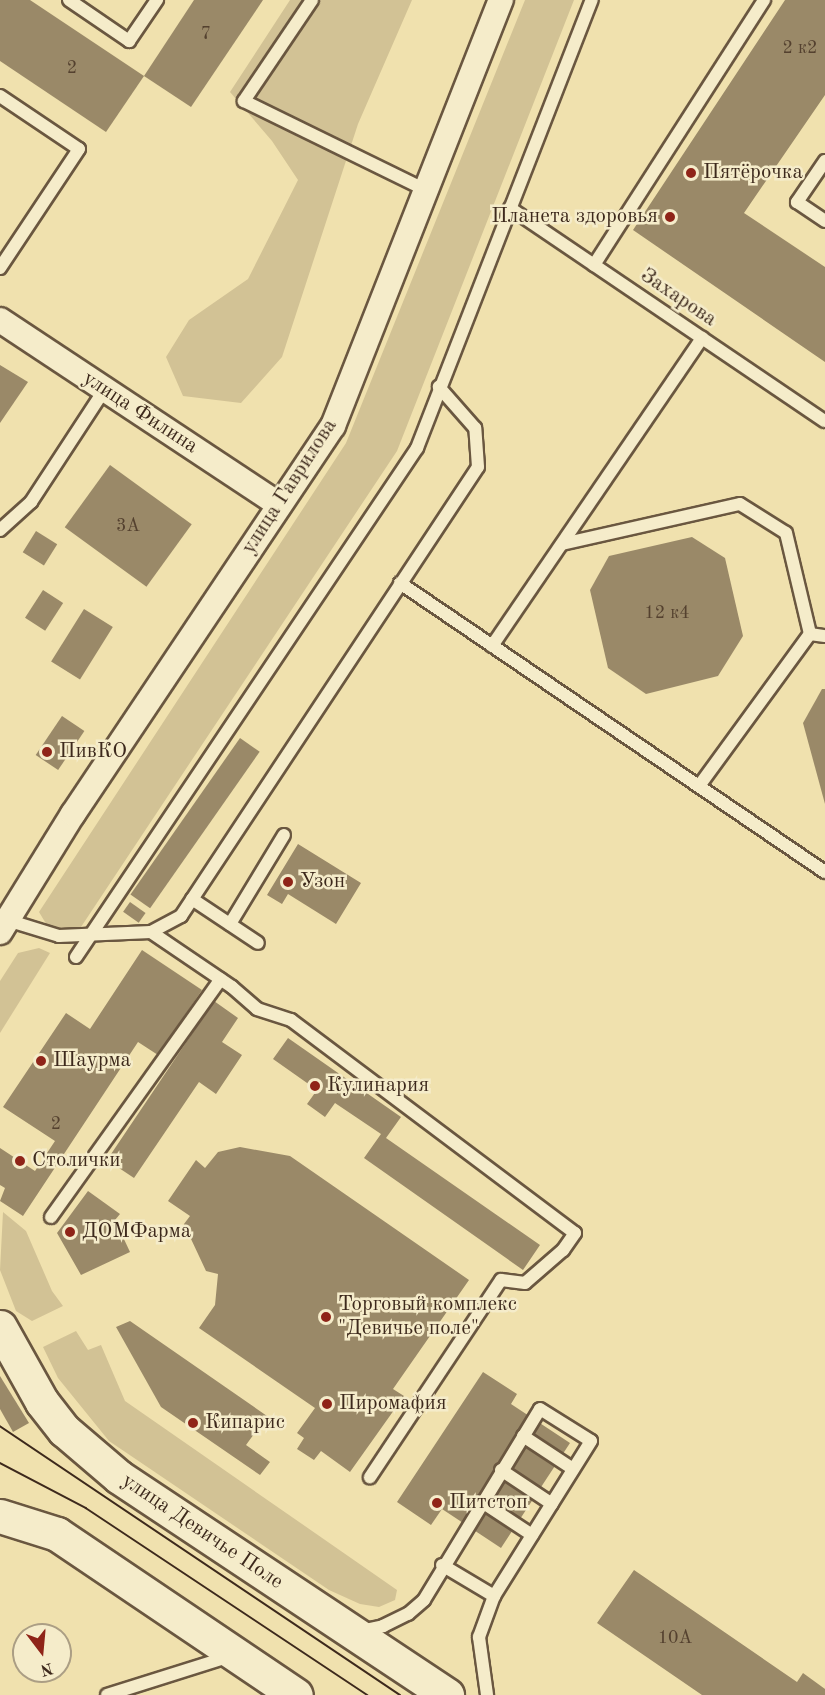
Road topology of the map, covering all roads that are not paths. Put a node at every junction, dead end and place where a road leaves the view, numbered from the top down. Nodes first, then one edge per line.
1 (69, 0) edge
2 (157, 0) edge
3 (312, 0) edge
4 (501, 0) edge
5 (592, 0) edge
6 (764, 0) edge
7 (0, 96) edge
8 (825, 161) edge
9 (426, 190) junction
10 (510, 208) junction
11 (825, 221) edge
12 (594, 265) junction
13 (0, 268) edge
14 (0, 320) edge
15 (702, 338) junction
16 (439, 387) junction
17 (105, 389) junction
18 (825, 421) edge
19 (279, 505) junction
20 (0, 530) edge
21 (562, 544) junction
22 (400, 583) junction
23 (810, 634) junction
24 (825, 636) edge
25 (492, 646) junction
26 (699, 786) junction
27 (284, 835) dead end
28 (825, 872) edge
29 (192, 898) junction
30 (230, 924) junction
31 (4, 926) edge
32 (151, 932) junction
33 (92, 934) junction
34 (258, 943) dead end
35 (76, 957) dead end
36 (220, 979) junction
37 (51, 1217) dead end
38 (0, 1327) edge
39 (523, 1436) junction
40 (573, 1469) junction
41 (501, 1470) junction
42 (370, 1477) dead end
43 (482, 1502) junction
44 (552, 1504) junction
45 (0, 1516) edge
46 (532, 1535) junction
47 (442, 1565) junction
48 (494, 1596) junction
49 (352, 1632) junction
50 (235, 1655) junction
51 (107, 1695) edge
52 (296, 1695) edge
53 (447, 1695) edge
54 (487, 1695) edge

1 - 2 lane
3 - 9 lane
4 - 9 street, улица Гаврилова
5 - 10 lane
6 - 12 lane
7 - 13 lane
8 - 11 lane
9 - 19 street, улица Гаврилова
10 - 12 lane, Захарова
10 - 16 lane
12 - 15 lane, Захарова
14 - 17 street, улица Филина
15 - 18 lane, Захарова
15 - 21 lane
16 - 22 lane
16 - 33 lane
17 - 19 street, улица Филина
17 - 20 lane
19 - 31 street, улица Гаврилова
21 - 23 lane
21 - 25 lane
22 - 25 lane
22 - 29 lane
23 - 24 lane
23 - 26 lane
25 - 26 lane
26 - 28 lane
27 - 30 lane
29 - 30 lane
29 - 32 lane
30 - 34 lane
31 - 33 lane
32 - 33 lane
32 - 36 lane
33 - 35 lane
36 - 37 lane
36 - 42 lane
38 - 49 main road, улица Девичье Поле
39 - 40 lane
39 - 40 lane
39 - 41 lane
40 - 44 lane
41 - 43 lane
41 - 44 lane
43 - 46 lane
43 - 47 lane
44 - 46 lane
45 - 50 main road
46 - 48 lane
47 - 48 lane
47 - 49 lane
48 - 54 lane
49 - 53 main road, улица Девичье Поле
50 - 51 lane
50 - 52 main road

